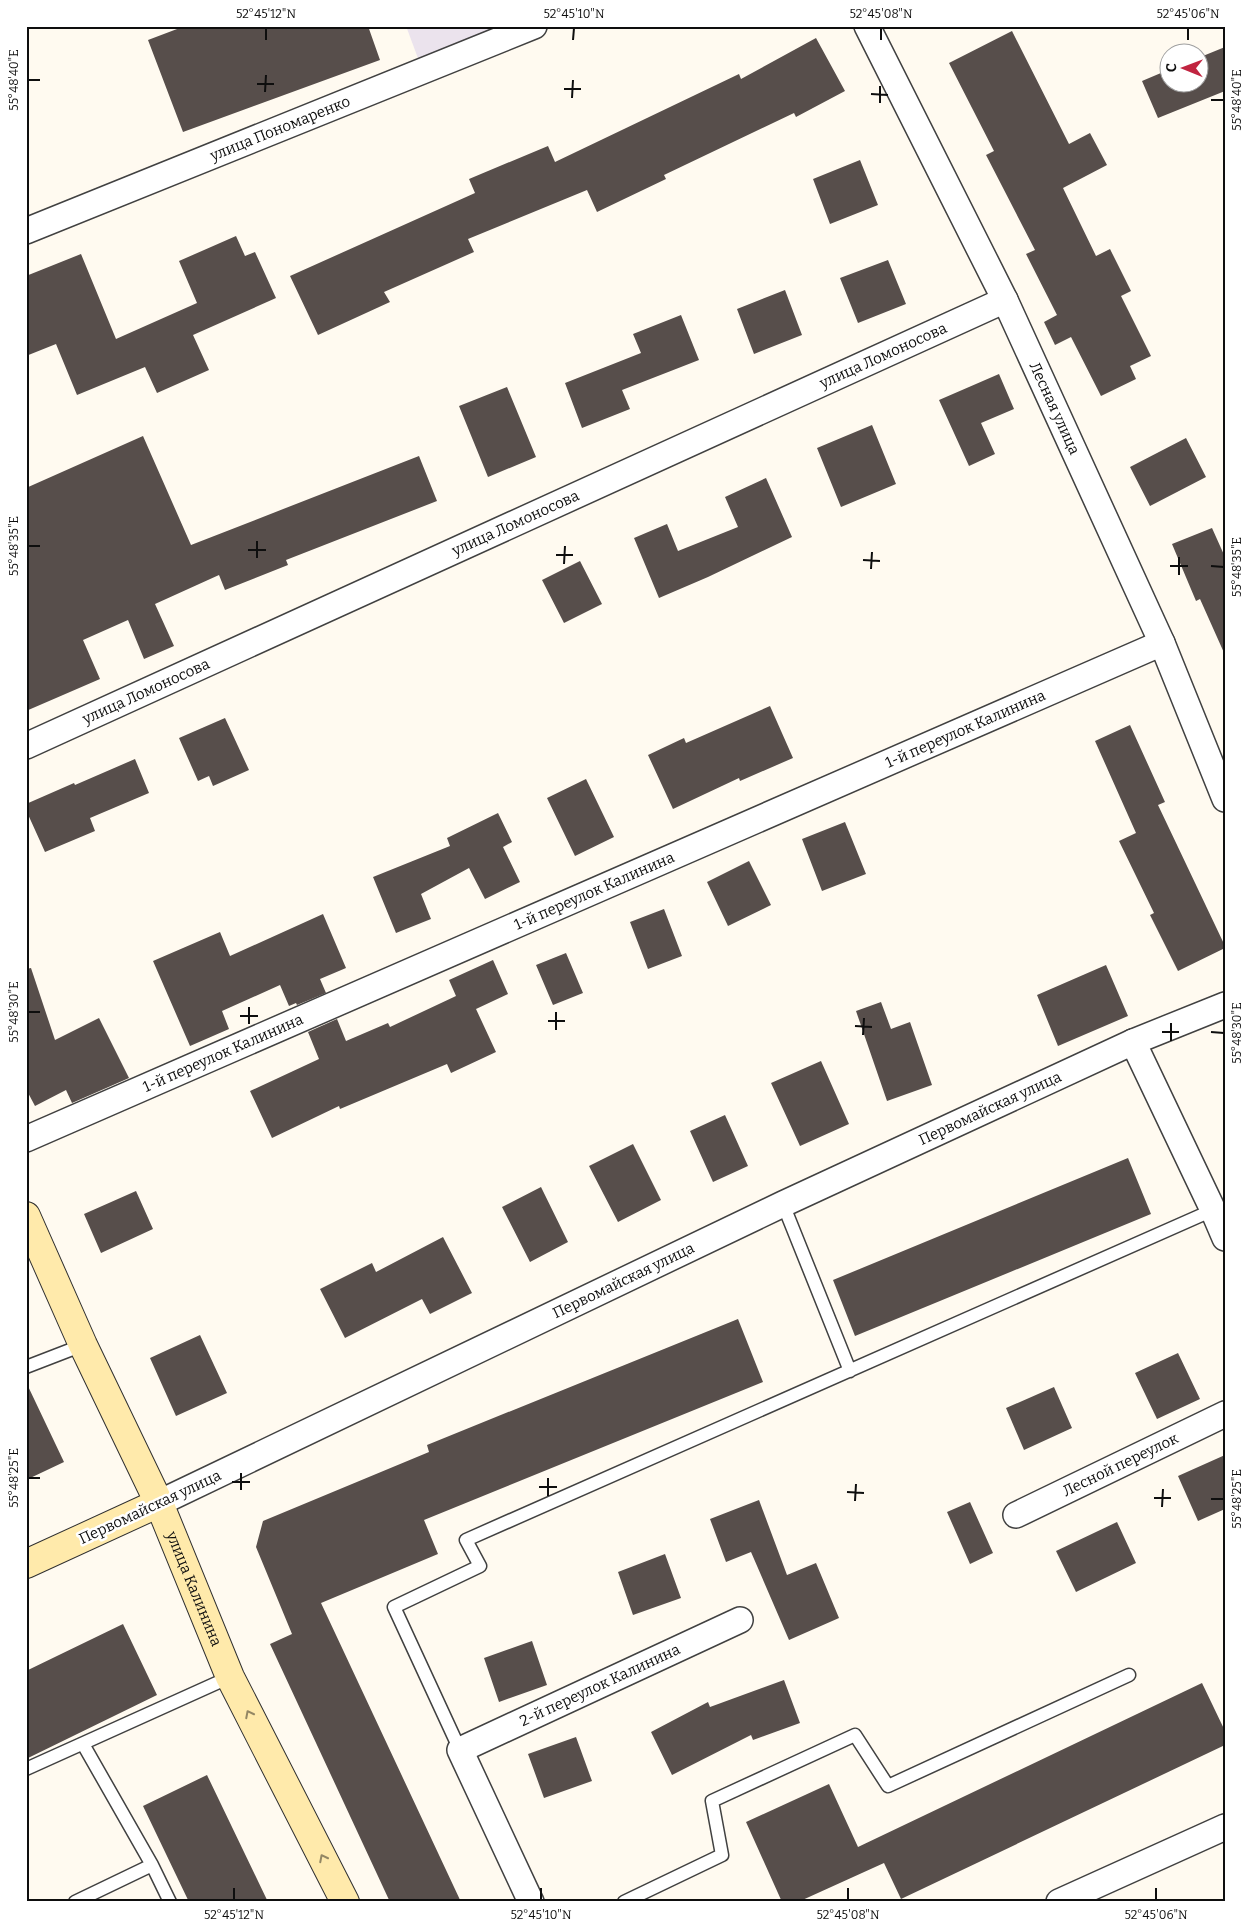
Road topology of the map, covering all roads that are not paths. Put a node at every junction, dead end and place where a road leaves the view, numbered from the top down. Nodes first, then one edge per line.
1 (534, 26) edge
2 (867, 26) edge
3 (26, 231) edge
4 (1005, 300) junction
5 (1162, 644) junction
6 (26, 746) edge
7 (1225, 800) edge
8 (1225, 1006) edge
9 (1133, 1042) junction
10 (26, 1139) edge
11 (783, 1204) junction
12 (1213, 1210) junction
13 (26, 1216) edge
14 (1225, 1238) edge
15 (83, 1345) junction
16 (26, 1367) edge
17 (850, 1371) junction
18 (1225, 1414) edge
19 (160, 1503) junction
20 (1016, 1516) dead end
21 (26, 1564) edge
22 (740, 1620) dead end
23 (1129, 1674) dead end
24 (230, 1677) junction
25 (83, 1744) junction
26 (460, 1750) junction
27 (26, 1769) edge
28 (1225, 1827) edge
29 (152, 1865) junction
30 (75, 1902) edge
31 (170, 1902) edge
32 (345, 1902) edge
33 (531, 1902) edge
34 (624, 1902) edge
35 (1059, 1902) edge

1 - 3 street, улица Пономаренко
2 - 4 street, Лесная улица
4 - 5 street, Лесная улица
4 - 6 street, улица Ломоносова
5 - 7 street, Лесная улица
5 - 10 street, 1-й переулок Калинина
8 - 9 street, Первомайская улица
9 - 11 street, Первомайская улица
9 - 12 street
11 - 17 lane
11 - 19 street, Первомайская улица
12 - 14 street
12 - 17 lane
13 - 15 street, улица Калинина
15 - 16 lane
15 - 19 street, улица Калинина
17 - 26 lane
18 - 20 street, Лесной переулок
19 - 21 street, Первомайская улица
19 - 24 street, улица Калинина
22 - 26 street, 2-й переулок Калинина
23 - 34 lane
24 - 25 lane
32 -> 24 street, улица Калинина
25 - 27 lane
25 - 29 lane
26 - 33 street
28 - 35 street
29 - 30 lane
29 - 31 lane

